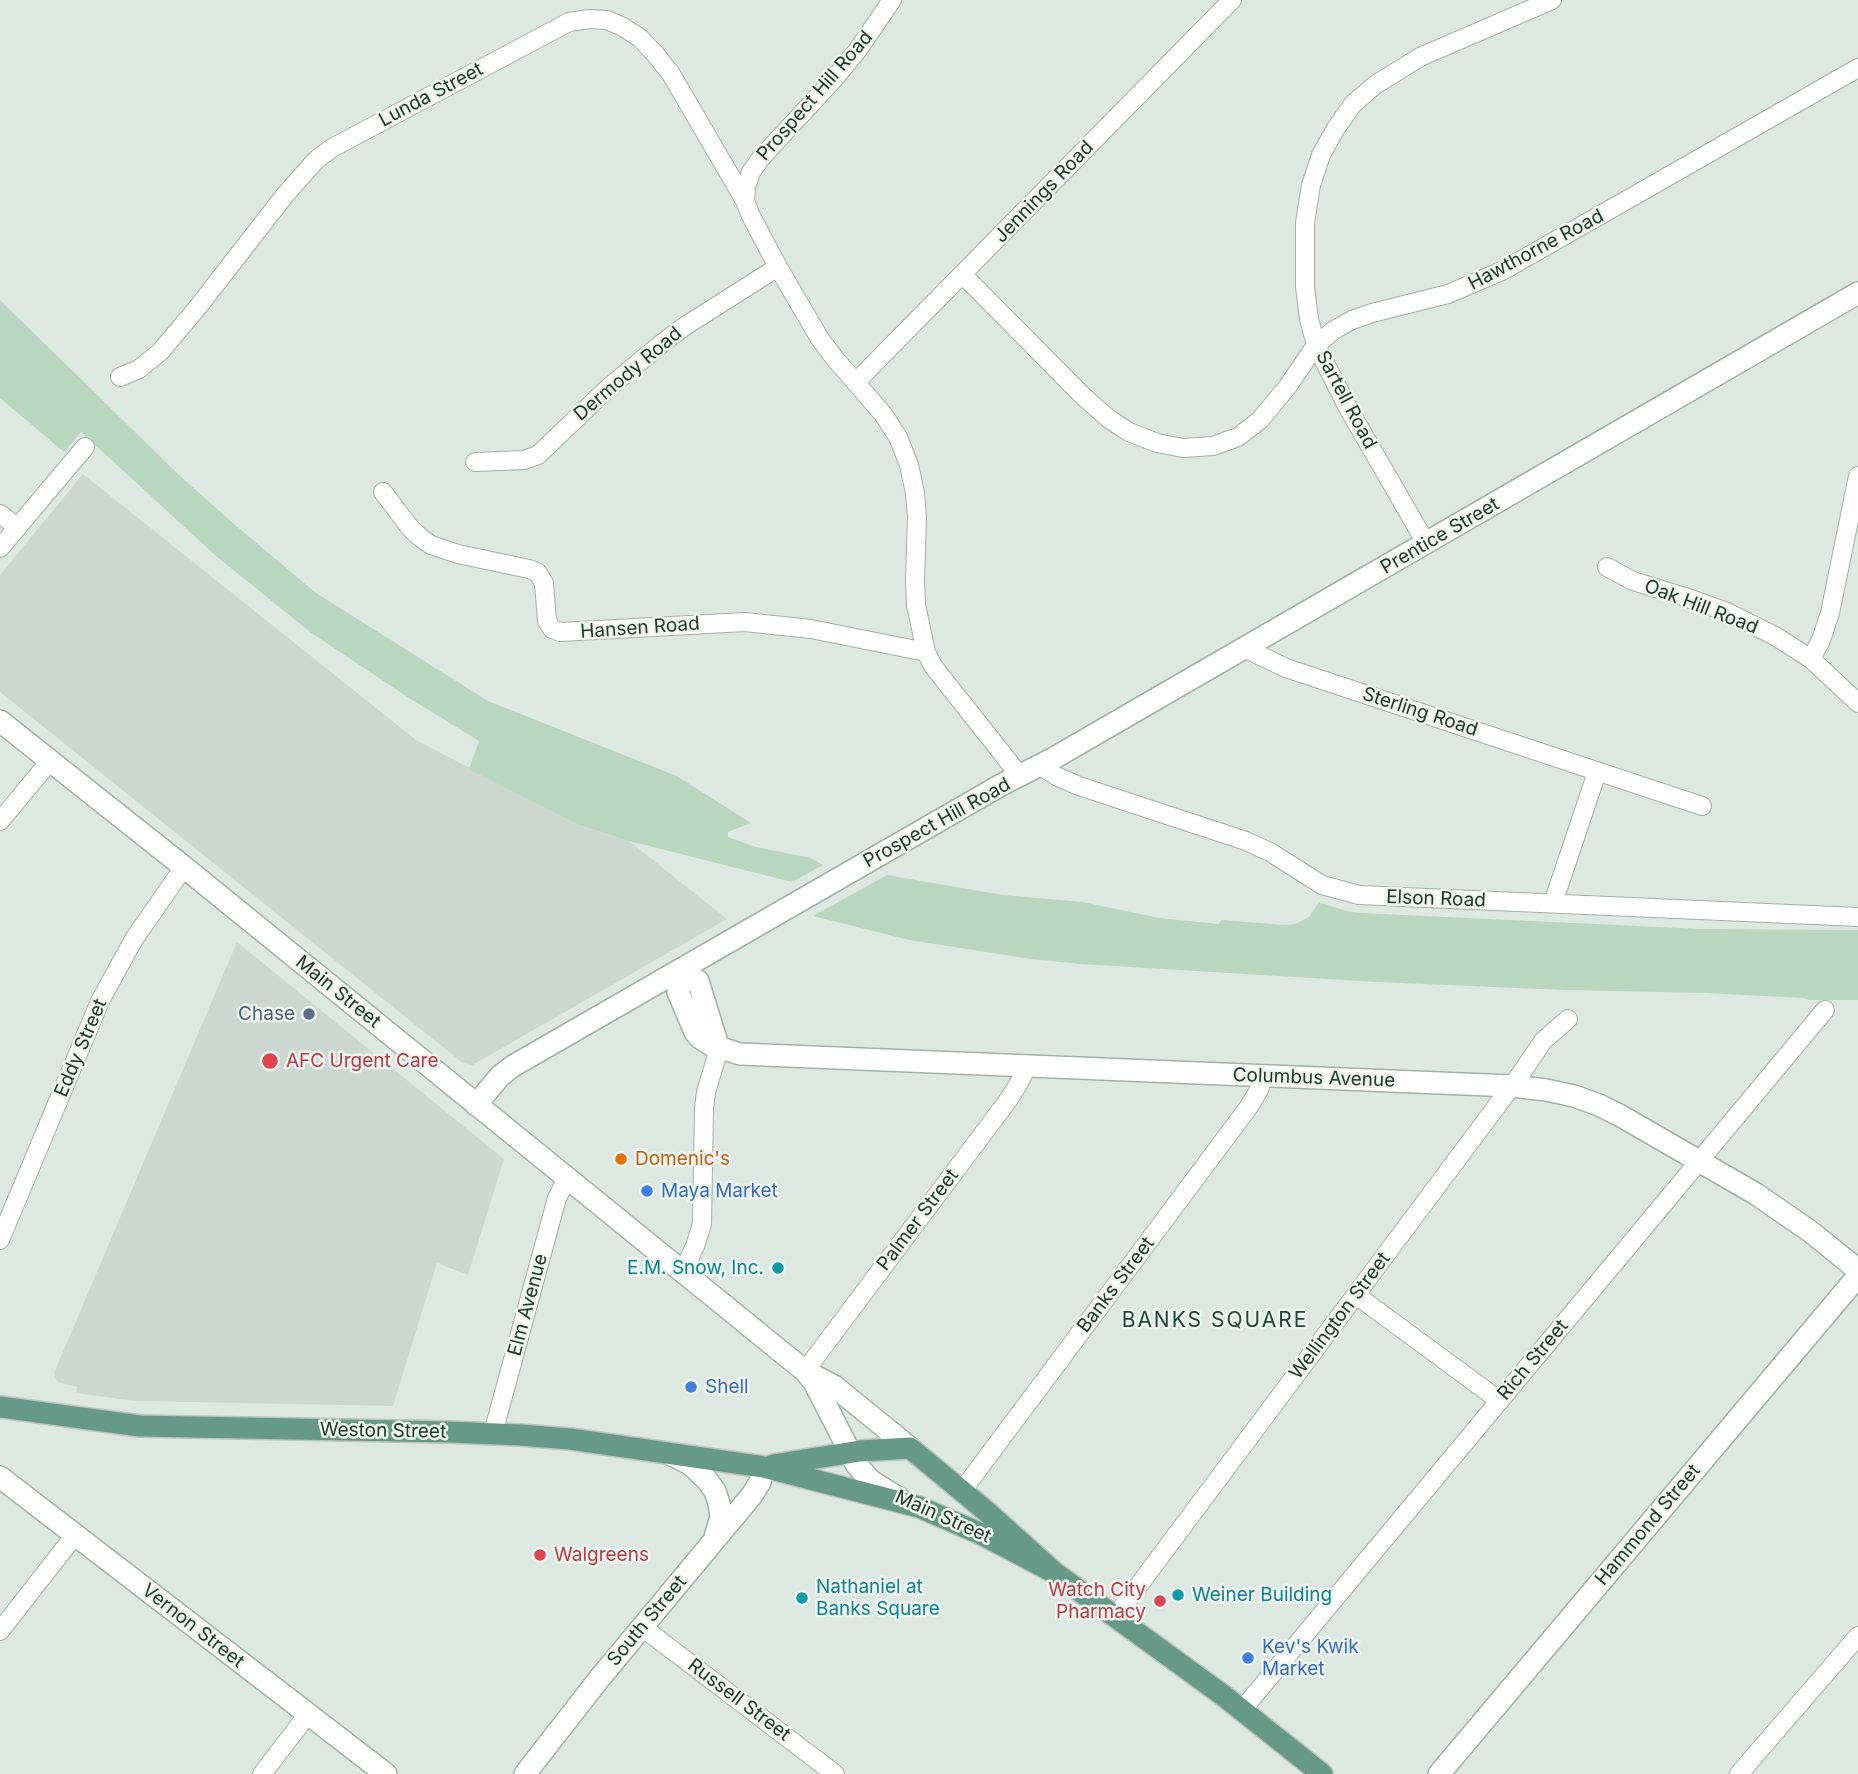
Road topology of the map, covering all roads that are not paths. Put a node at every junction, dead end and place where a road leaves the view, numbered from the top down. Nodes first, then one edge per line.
1 (892, 0) edge
2 (1232, 0) edge
3 (1552, 0) edge
4 (1858, 68) edge
5 (745, 201) junction
6 (778, 267) junction
7 (963, 275) junction
8 (1858, 293) edge
9 (1317, 345) junction
10 (120, 377) dead end
11 (856, 382) junction
12 (85, 447) dead end
13 (475, 461) dead end
14 (1858, 476) edge
15 (383, 492) dead end
16 (0, 514) edge
17 (17, 527) junction
18 (1426, 543) junction
19 (0, 548) edge
20 (1607, 566) dead end
21 (1244, 648) junction
22 (926, 652) junction
23 (1811, 659) junction
24 (1858, 703) edge
25 (0, 721) edge
26 (50, 761) junction
27 (1041, 766) junction
28 (1597, 772) junction
29 (1020, 776) junction
30 (1702, 806) dead end
31 (0, 821) edge
32 (184, 867) junction
33 (1553, 903) junction
34 (1858, 916) edge
35 (684, 971) junction
36 (1825, 1010) dead end
37 (1568, 1019) dead end
38 (719, 1049) junction
39 (1027, 1066) junction
40 (1264, 1075) junction
41 (1512, 1086) junction
42 (476, 1105) junction
43 (1700, 1161) junction
44 (567, 1178) junction
45 (0, 1240) edge
46 (1858, 1270) edge
47 (683, 1272) junction
48 (1858, 1276) edge
49 (1356, 1294) junction
50 (805, 1371) junction
51 (1500, 1401) junction
52 (0, 1407) edge
53 (870, 1416) junction
54 (493, 1433) junction
55 (910, 1448) junction
56 (875, 1449) junction
57 (668, 1453) junction
58 (855, 1461) junction
59 (764, 1466) junction
60 (0, 1477) edge
61 (836, 1484) junction
62 (962, 1491) junction
63 (908, 1503) junction
64 (75, 1535) junction
65 (711, 1544) junction
66 (1055, 1573) junction
67 (1115, 1616) junction
68 (642, 1626) junction
69 (0, 1632) edge
70 (1858, 1636) edge
71 (1241, 1710) junction
72 (308, 1714) junction
73 (262, 1774) edge
74 (386, 1774) edge
75 (525, 1774) edge
76 (835, 1774) edge
77 (1322, 1774) edge
78 (1438, 1774) edge
79 (1739, 1774) edge

1 - 5 street, Prospect Hill Road
2 - 7 street, Jennings Road
3 - 9 street, Sartell Road
4 - 9 street, Hawthorne Road
5 - 6 street, Prospect Hill Road
5 - 10 street, Lunda Street
6 - 11 street, Prospect Hill Road
6 - 13 street, Dermody Road
7 - 9 street, Hawthorne Road
7 - 11 street, Jennings Road
8 - 18 street, Prentice Street
9 - 18 street, Sartell Road
11 - 22 street, Prospect Hill Road
12 - 17 street
14 - 23 street
15 - 22 street, Hansen Road
16 - 17 street
17 - 19 street
18 - 21 street, Prentice Street
20 - 23 street, Oak Hill Road
21 - 27 street, Prentice Street
21 - 28 street, Sterling Road
22 - 29 street, Prospect Hill Road
23 - 24 street, Oak Hill Road
25 - 26 street, Main Street
26 - 31 street
26 - 32 street, Main Street
27 - 29 street, Prentice Street
27 - 33 street, Elson Road
28 - 30 street, Sterling Road
28 - 33 street
29 - 35 street, Prospect Hill Road
32 - 42 street, Main Street
32 - 45 street, Eddy Street
33 - 34 street, Elson Road
35 - 38 street
35 - 42 street, Prospect Hill Road
36 - 43 street, Rich Street
37 - 41 street, Wellington Street
38 - 39 street, Columbus Avenue
38 - 47 street
39 - 40 street, Columbus Avenue
39 - 50 street, Palmer Street
40 - 41 street, Columbus Avenue
40 - 62 street, Banks Street
41 - 43 street, Columbus Avenue
41 - 49 street, Wellington Street
42 - 44 street, Main Street
43 - 46 street, Columbus Avenue
43 - 51 street, Rich Street
44 - 47 street, Main Street
44 - 54 street, Elm Avenue
47 - 50 street, Main Street
48 - 78 street, Hammond Street
49 - 51 street
49 - 67 street, Wellington Street
50 - 53 street, Main Street
50 - 58 street, Main Street
51 - 71 street, Rich Street
52 - 54 main road, Weston Street
53 - 55 street, Main Street
53 - 56 street
54 - 57 main road, Weston Street
55 - 56 main road, Weston Street
55 - 62 main road, Main Street
56 - 58 main road, Weston Street
57 - 59 main road, Weston Street
57 - 65 street
58 - 59 main road, Weston Street
58 - 61 street
58 - 63 street, Main Street
59 - 61 main road, Weston Street
59 - 65 street, South Street
60 - 64 street, Vernon Street
61 - 63 main road, Weston Street
62 - 66 main road, Main Street
63 - 66 main road, Main Street
64 - 69 street
64 - 72 street, Vernon Street
65 - 68 street, South Street
66 - 67 main road, Main Street
67 - 71 main road, Main Street
68 - 75 street, South Street
68 - 76 street, Russell Street
70 - 79 street
71 - 77 main road, Main Street
72 - 73 street
72 - 74 street, Vernon Street

